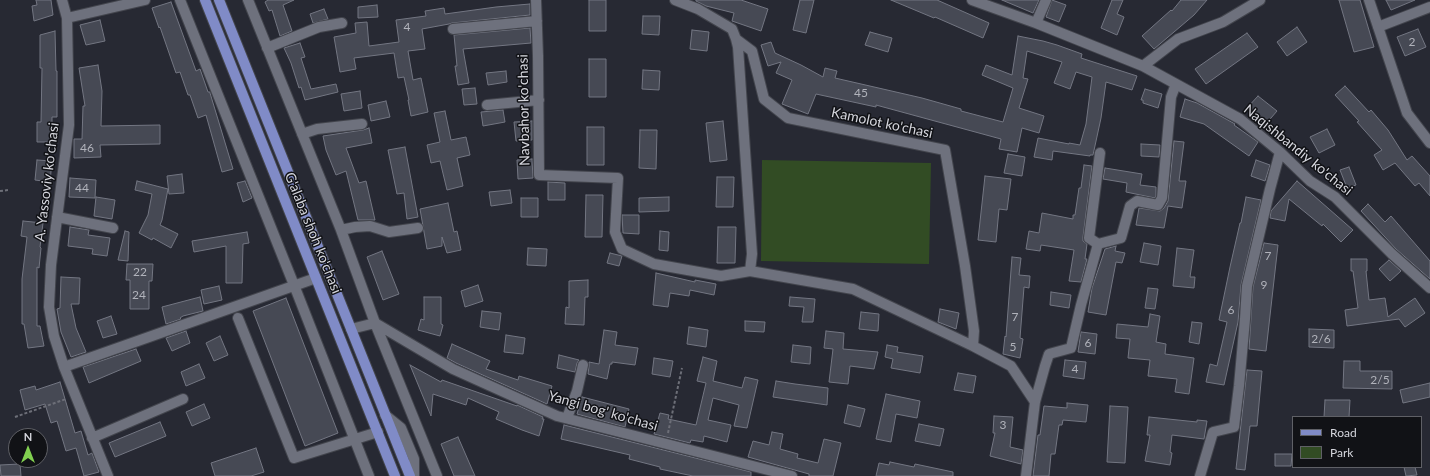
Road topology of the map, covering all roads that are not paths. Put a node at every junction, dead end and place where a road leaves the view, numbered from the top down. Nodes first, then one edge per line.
1 (62, 0) edge
2 (145, 0) edge
3 (180, 0) edge
4 (205, 0) edge
5 (219, 0) edge
6 (248, 0) edge
7 (536, 0) edge
8 (676, 0) edge
9 (972, 0) edge
10 (1046, 0) edge
11 (1260, 0) edge
12 (1369, 0) edge
13 (1430, 7) edge
14 (67, 18) junction
15 (537, 21) junction
16 (342, 23) dead end
17 (1036, 23) junction
18 (1378, 26) junction
19 (453, 29) dead end
20 (736, 39) junction
21 (268, 48) junction
22 (1144, 66) junction
23 (1176, 84) junction
24 (539, 100) junction
25 (487, 105) dead end
26 (362, 124) dead end
27 (302, 134) junction
28 (1428, 138) edge
29 (1280, 152) junction
30 (1100, 153) dead end
31 (57, 217) junction
32 (113, 228) dead end
33 (418, 228) dead end
34 (341, 230) junction
35 (1098, 244) junction
36 (750, 271) junction
37 (316, 278) junction
38 (294, 285) junction
39 (1430, 288) edge
40 (238, 318) dead end
41 (375, 323) junction
42 (351, 329) junction
43 (973, 346) junction
44 (583, 366) dead end
45 (64, 367) junction
46 (183, 399) dead end
47 (1035, 402) junction
48 (385, 414) junction
49 (567, 418) junction
50 (378, 432) junction
51 (92, 438) junction
52 (354, 439) junction
53 (766, 473) edge
54 (108, 476) edge
55 (369, 476) edge
56 (396, 476) edge
57 (410, 476) edge
58 (414, 476) edge
59 (437, 476) edge
60 (792, 476) edge
61 (1026, 476) edge
62 (1200, 476) edge

1 - 14 street, A. Yassoviy ko'chasi
2 - 14 street
3 - 38 street
4 - 37 main road, G'alaba shoh ko'chasi
5 - 42 main road, G'alaba shoh ko'chasi
6 - 21 street
7 - 15 street, Navbahor ko'chasi
8 - 20 street
9 - 17 street, Naqishbandiy ko'chasi
10 - 17 street
11 - 22 street
12 - 18 street
13 - 18 street
14 - 31 street, A. Yassoviy ko'chasi
15 - 19 street
15 - 24 street, Navbahor ko'chasi
16 - 21 street
17 - 22 street, Naqishbandiy ko'chasi
18 - 28 street
20 - 36 street
20 - 43 street, Kamolot ko'chasi
21 - 27 street
22 - 23 street, Naqishbandiy ko'chasi
23 - 29 street, Naqishbandiy ko'chasi
23 - 35 street
24 - 25 street
24 - 36 street, Navbahor ko'chasi
26 - 27 street
27 - 34 street
29 - 39 street, Naqishbandiy ko'chasi
29 - 62 street
30 - 35 street
31 - 32 street
31 - 45 street, A. Yassoviy ko'chasi
33 - 34 street
34 - 41 street
35 - 47 street
36 - 43 street
37 - 38 street
37 - 50 main road, G'alaba shoh ko'chasi
38 - 45 street
38 - 52 street
40 - 52 street
41 - 42 street
41 - 49 street, Yangi bog' ko'chasi
41 - 59 street
42 - 48 main road, G'alaba shoh ko'chasi
43 - 47 street
44 - 49 street
45 - 51 street, A. Yassoviy ko'chasi
46 - 51 street
47 - 61 street
48 - 57 main road, G'alaba shoh ko'chasi
48 - 58 street
49 - 53 street, Yangi bog' ko'chasi
50 - 52 street
50 - 56 main road, G'alaba shoh ko'chasi
51 - 54 street, A. Yassoviy ko'chasi
52 - 55 street
53 - 60 street, Yangi bog' ko'chasi

